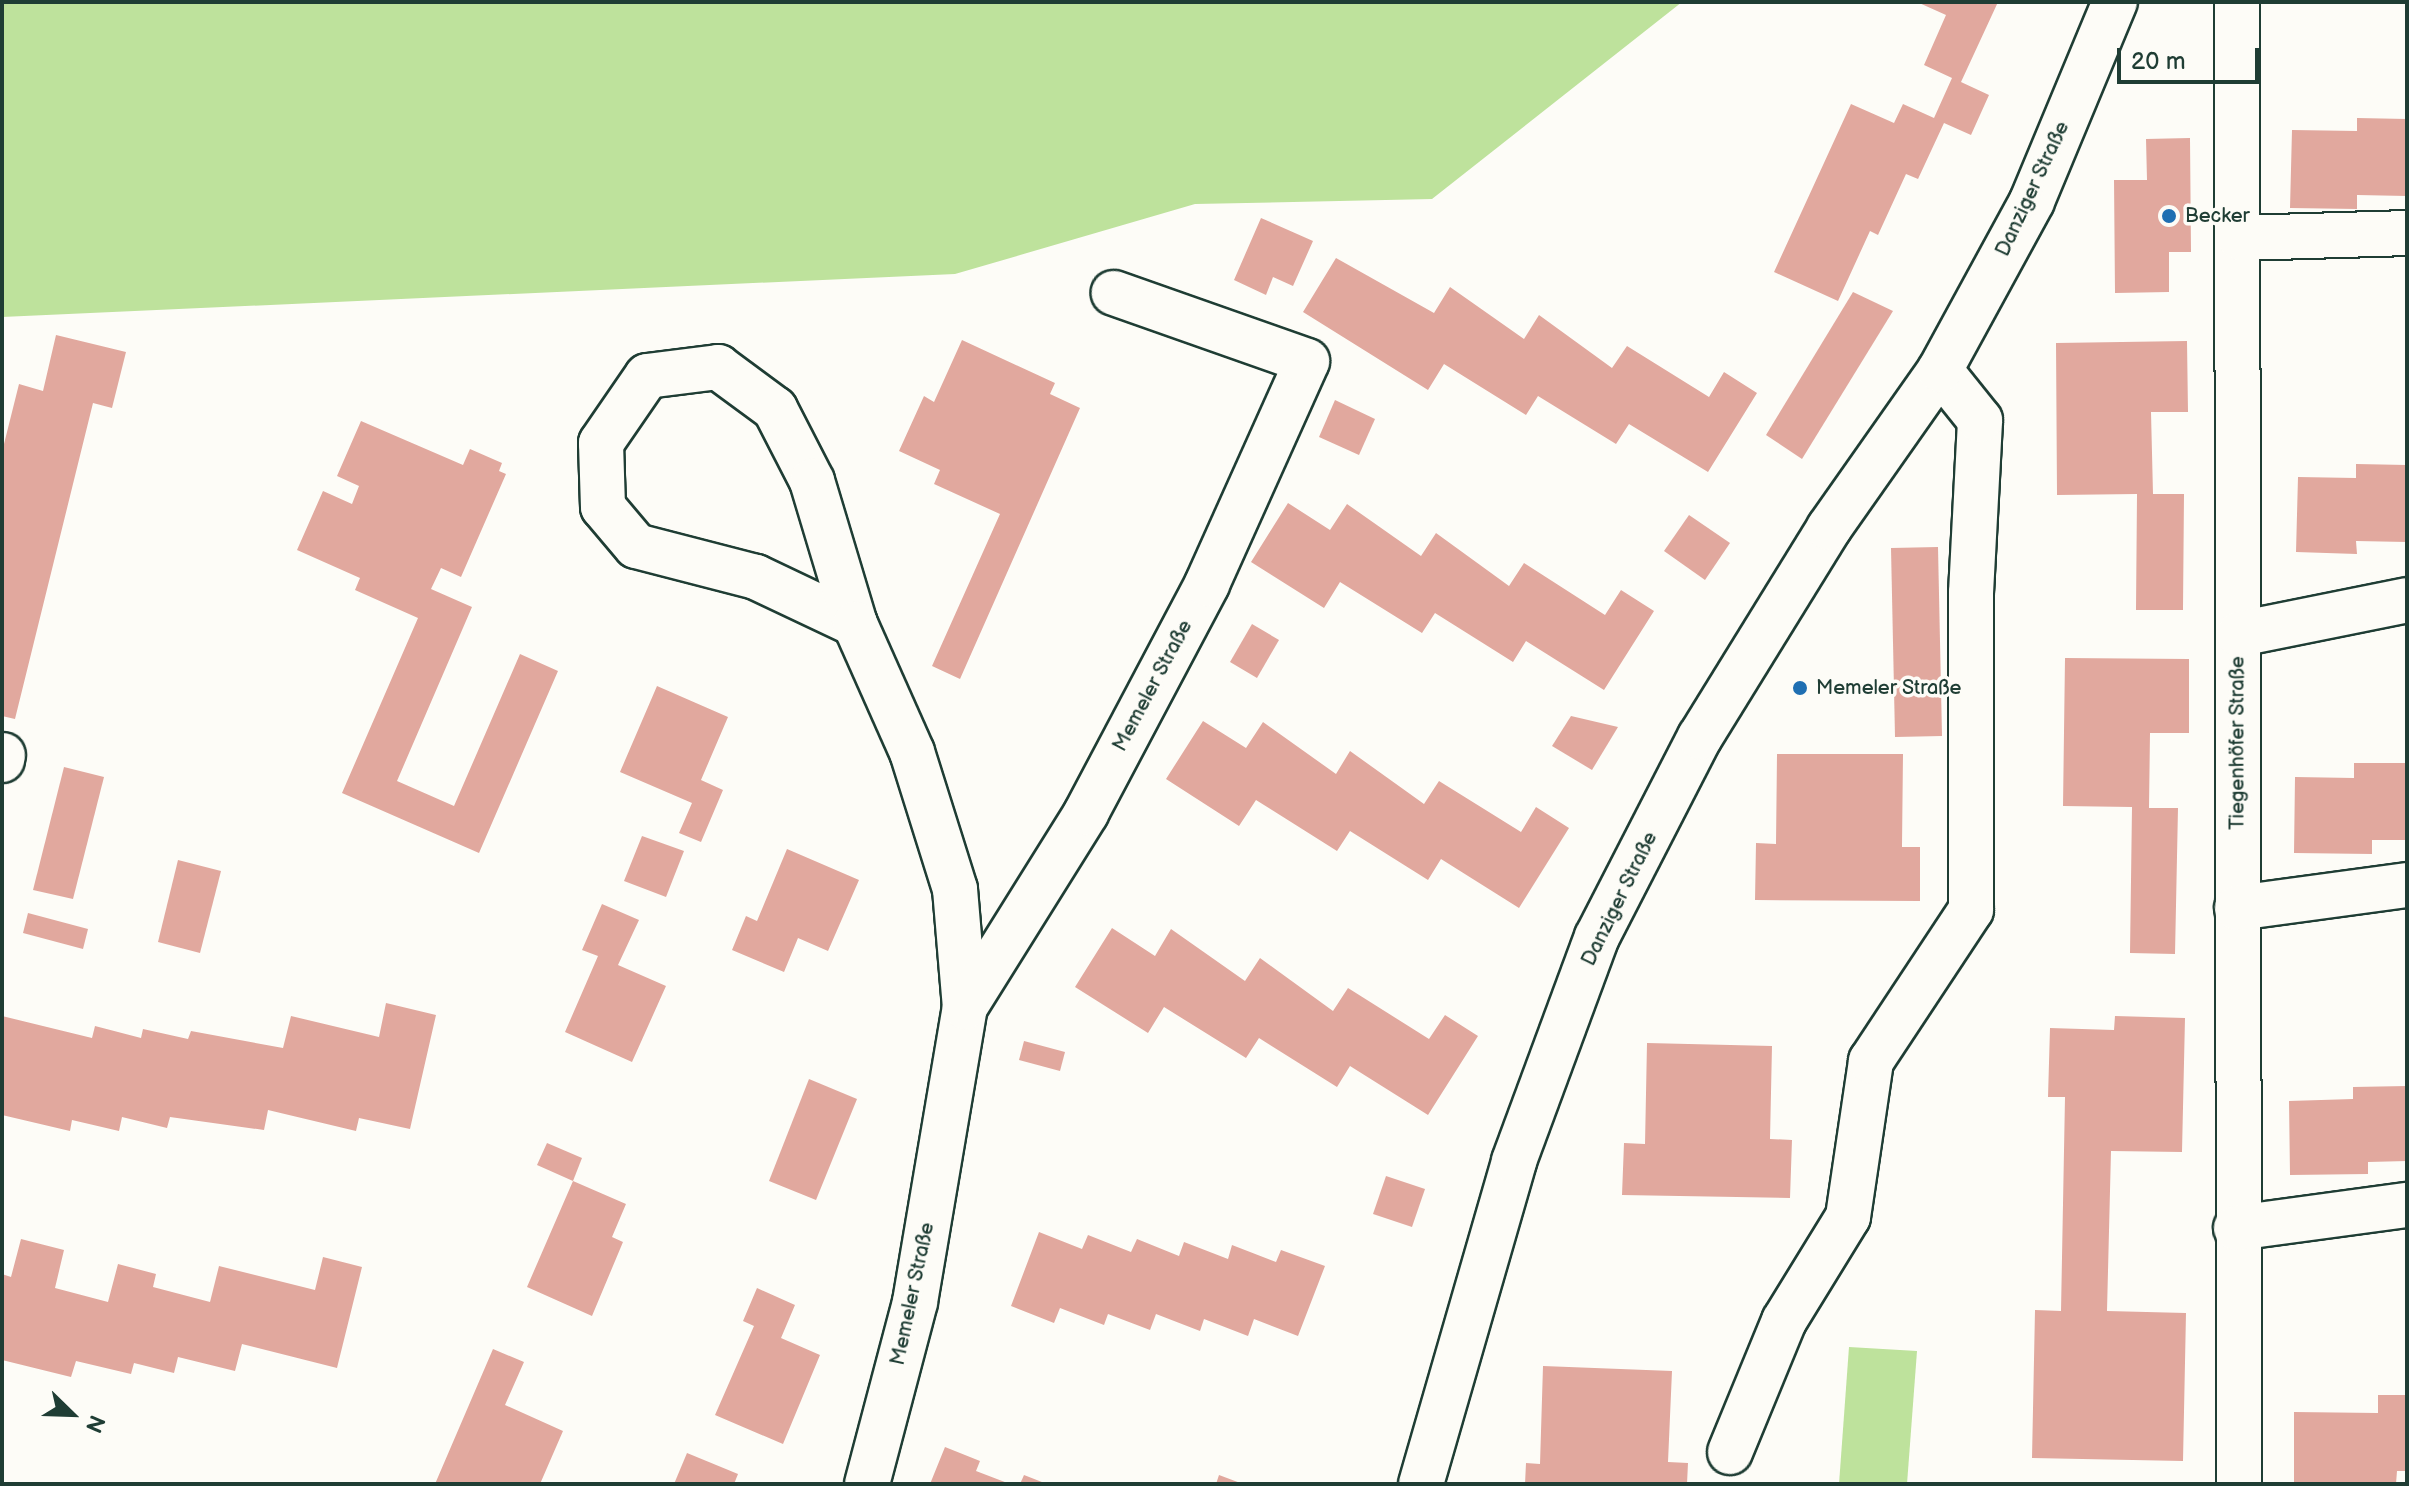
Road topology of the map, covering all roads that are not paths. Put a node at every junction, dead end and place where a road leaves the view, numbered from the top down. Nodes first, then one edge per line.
1 (2115, 2) edge
2 (2237, 2) edge
3 (2407, 233) edge
4 (2240, 238) junction
5 (1114, 293) dead end
6 (1940, 370) junction
7 (2407, 600) edge
8 (855, 624) junction
9 (2239, 634) junction
10 (2407, 885) edge
11 (2237, 908) junction
12 (965, 1007) junction
13 (2407, 1205) edge
14 (2236, 1228) junction
15 (1730, 1452) dead end
16 (867, 1484) edge
17 (1421, 1484) edge
18 (2239, 1484) edge

1 - 6 street, Danziger Straße
2 - 4 street, Tiegenhöfer Straße
3 - 4 street
4 - 9 street, Tiegenhöfer Straße
5 - 12 street, Memeler Straße
6 - 15 street
6 - 17 street, Danziger Straße
7 - 9 street
8 - 8 street, Memeler Straße
8 - 12 street, Memeler Straße
9 - 11 street, Tiegenhöfer Straße
10 - 11 street
11 - 14 street, Tiegenhöfer Straße
12 - 16 street, Memeler Straße
13 - 14 street
14 - 18 street, Tiegenhöfer Straße

